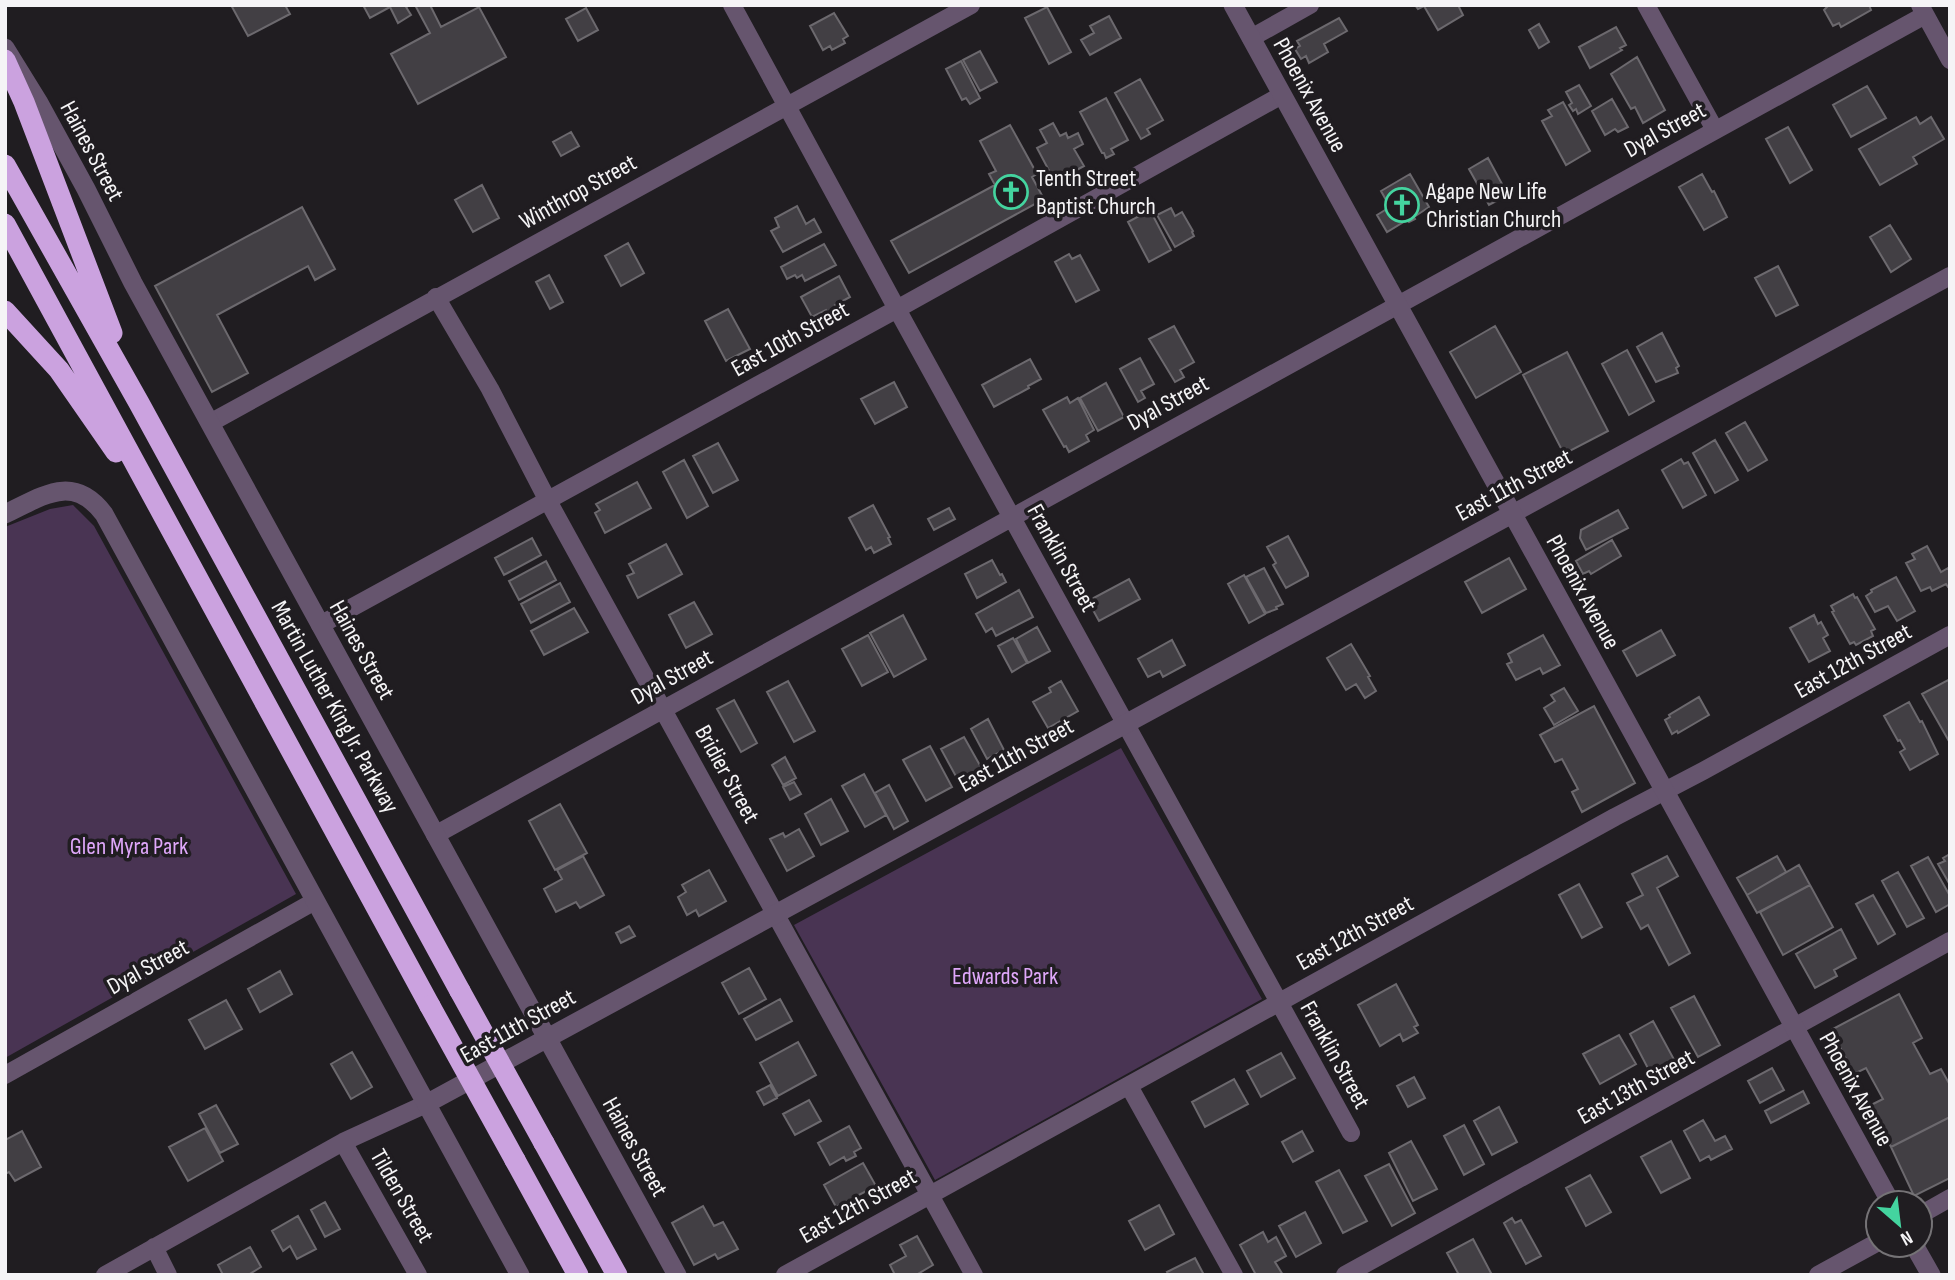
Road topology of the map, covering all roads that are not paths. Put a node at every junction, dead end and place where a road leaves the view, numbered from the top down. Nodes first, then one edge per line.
1 (732, 5) edge
2 (971, 5) edge
3 (1233, 5) edge
4 (1310, 5) edge
5 (1646, 5) edge
6 (1923, 10) edge
7 (1251, 38) junction
8 (5, 48) edge
9 (5, 60) edge
10 (1950, 60) edge
11 (1282, 95) junction
12 (787, 106) junction
13 (1715, 130) junction
14 (5, 165) edge
15 (5, 224) edge
16 (1950, 276) edge
17 (436, 297) junction
18 (1397, 304) junction
19 (897, 309) junction
20 (5, 311) edge
21 (139, 403) junction
22 (210, 423) junction
23 (547, 499) junction
24 (5, 514) edge
25 (1512, 514) junction
26 (1012, 518) junction
27 (178, 542) junction
28 (320, 625) junction
29 (1950, 635) edge
30 (664, 709) junction
31 (1125, 724) junction
32 (1665, 791) junction
33 (435, 835) junction
34 (315, 901) junction
35 (776, 914) junction
36 (1950, 941) edge
37 (1279, 1003) junction
38 (1794, 1027) junction
39 (547, 1038) junction
40 (5, 1075) edge
41 (1129, 1086) junction
42 (426, 1104) junction
43 (1351, 1133) dead end
44 (343, 1142) junction
45 (1883, 1189) edge
46 (930, 1194) junction
47 (1950, 1198) edge
48 (1934, 1207) edge
49 (154, 1247) junction
50 (1864, 1250) edge
51 (1922, 1259) edge
52 (104, 1275) edge
53 (169, 1275) edge
54 (418, 1275) edge
55 (520, 1275) edge
56 (578, 1275) edge
57 (617, 1275) edge
58 (677, 1275) edge
59 (785, 1275) edge
60 (974, 1275) edge
61 (1234, 1275) edge
62 (1345, 1275) edge
63 (1818, 1275) edge
64 (1931, 1275) edge

1 - 12 street, Franklin Street
2 - 12 street, Winthrop Street
3 - 7 street, Phoenix Avenue
4 - 7 street
5 - 13 street
6 - 10 street
6 - 13 street, Dyal Street
7 - 11 street, Phoenix Avenue
8 - 22 street, Haines Street
9 - 21 highway
11 - 18 street, Phoenix Avenue
11 - 19 street, East 10th Street
12 - 17 street, Winthrop Street
12 - 19 street, Franklin Street
13 - 18 street, Dyal Street
14 - 21 highway, Martin Luther King Jr. Parkway
15 - 27 highway
16 - 25 street, East 11th Street
17 - 22 street, Winthrop Street
17 - 23 street, Bridier Street
18 - 25 street, Phoenix Avenue
18 - 26 street, Dyal Street
19 - 23 street, East 10th Street
19 - 26 street, Franklin Street
20 - 27 highway
21 - 57 highway, Martin Luther King Jr. Parkway, bridge
22 - 28 street, Haines Street
23 - 28 street, East 10th Street
23 - 30 street, Bridier Street
24 - 34 street
25 - 31 street, East 11th Street
25 - 32 street, Phoenix Avenue
26 - 30 street, Dyal Street
26 - 31 street, Franklin Street
27 - 56 highway, bridge
28 - 33 street, Haines Street
29 - 32 street, East 12th Street
30 - 33 street, Dyal Street
30 - 35 street, Bridier Street
31 - 35 street, East 11th Street
31 - 37 street, Franklin Street
32 - 37 street, East 12th Street
32 - 38 street, Phoenix Avenue
33 - 39 street, Haines Street
34 - 40 street, Dyal Street
34 - 42 street
35 - 39 street, East 11th Street
35 - 46 street, Bridier Street
36 - 38 street, East 13th Street
37 - 41 street, East 12th Street
37 - 43 street, Franklin Street
38 - 45 street, Phoenix Avenue
38 - 62 street, East 13th Street
39 - 42 street, East 11th Street
39 - 58 street, Haines Street
41 - 46 street, East 12th Street
41 - 61 street
42 - 44 street, East 11th Street
42 - 55 street
44 - 49 street, East 11th Street
44 - 54 street, Tilden Street
46 - 59 street, East 12th Street
46 - 60 street, Bridier Street
47 - 48 street
49 - 52 street, East 11th Street
49 - 53 street
50 - 63 street
51 - 64 street

